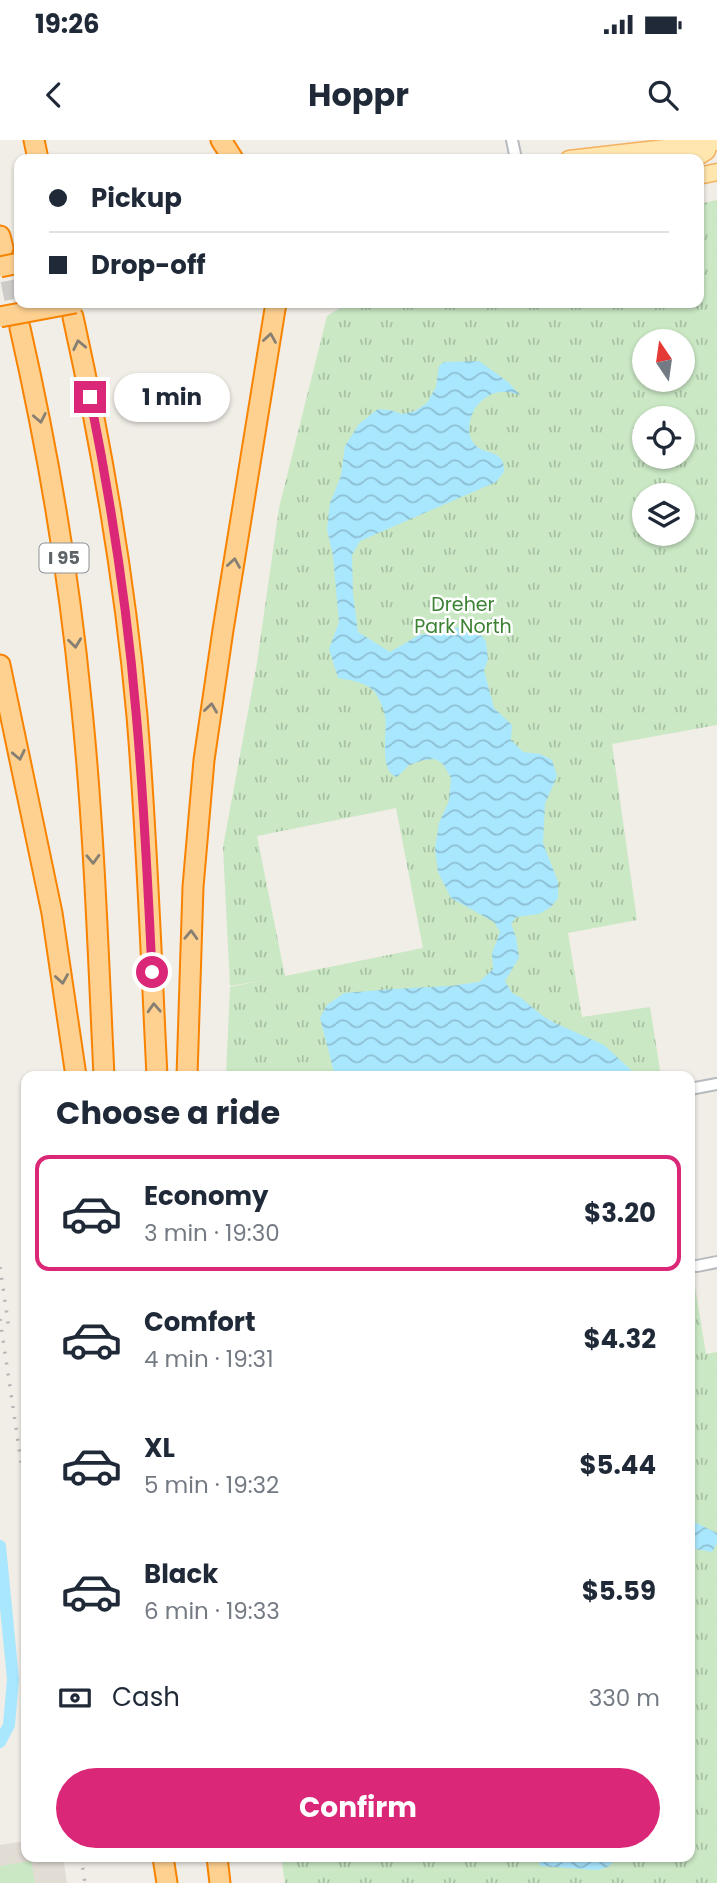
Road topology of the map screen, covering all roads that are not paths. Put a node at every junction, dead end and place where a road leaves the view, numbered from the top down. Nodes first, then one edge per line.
1 (717, 142) edge
2 (650, 150) edge
3 (614, 154) edge
4 (702, 154) edge
5 (275, 308) edge
6 (74, 310) edge
7 (0, 317) edge
8 (20, 328) tunnel mouth
9 (0, 665) edge
10 (75, 1071) edge
11 (104, 1071) edge
12 (157, 1071) edge
13 (187, 1071) edge
14 (717, 1084) edge
15 (695, 1088) edge
16 (717, 1262) edge
17 (697, 1266) dead end
18 (164, 1862) edge
19 (218, 1862) edge
20 (167, 1883) edge
21 (220, 1883) edge

1 - 2 main road
1 - 4 main road
2 - 3 main road
13 -> 5 highway
6 - 7 highway, bridge
12 -> 6 highway, I 95
8 -> 11 highway, I 95
9 -> 10 highway
14 - 15 street
16 - 17 street
18 - 20 highway
19 - 21 highway

